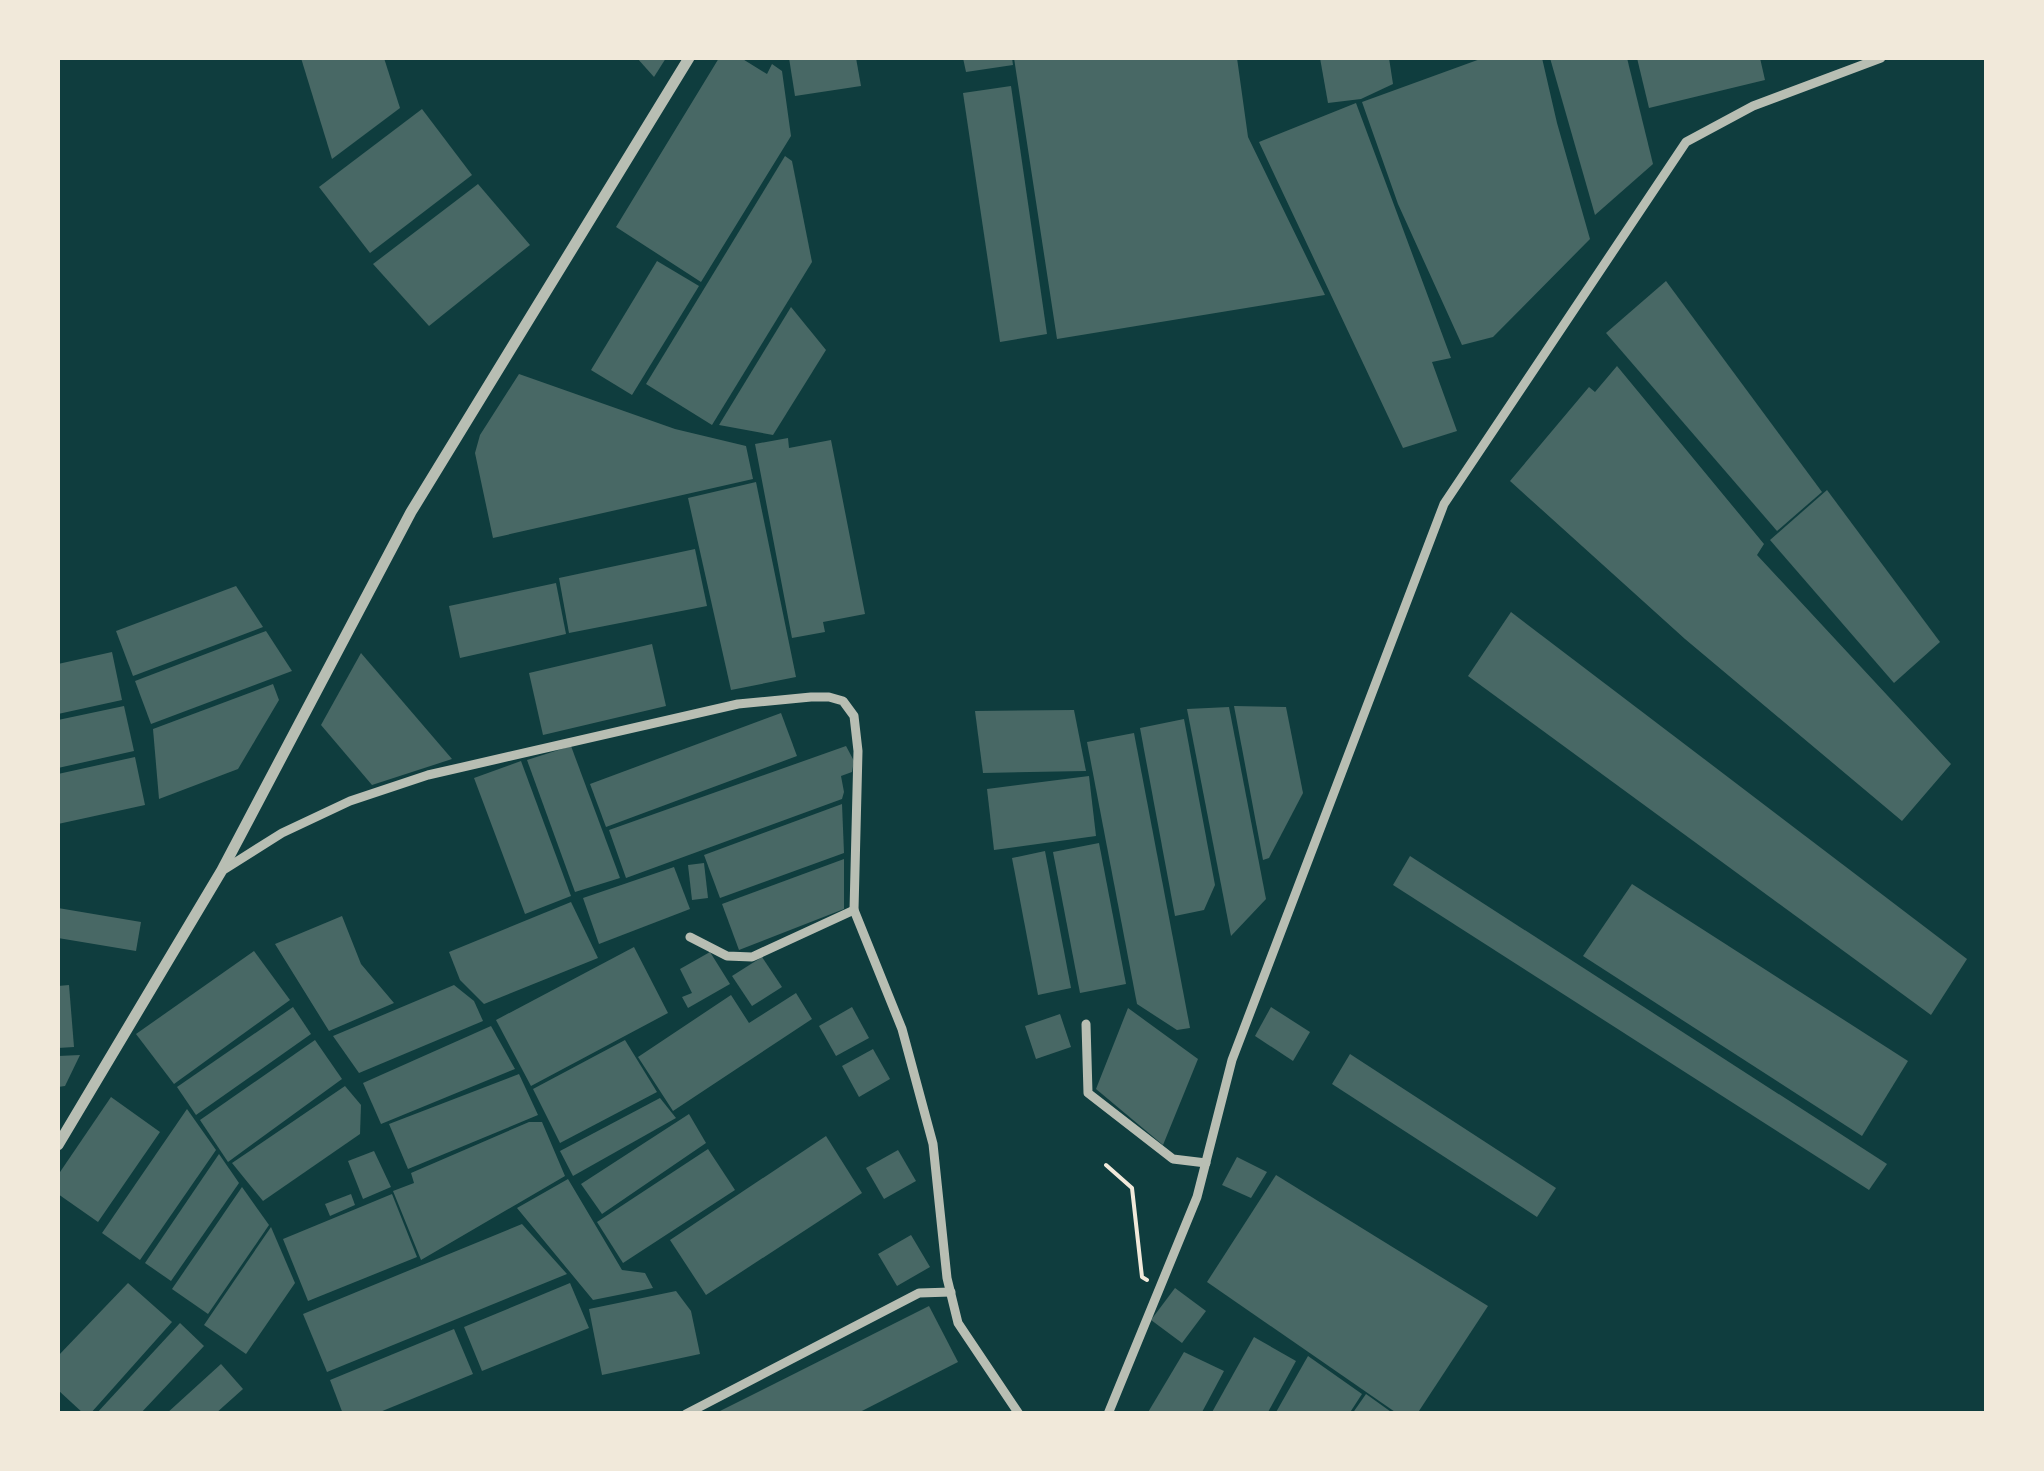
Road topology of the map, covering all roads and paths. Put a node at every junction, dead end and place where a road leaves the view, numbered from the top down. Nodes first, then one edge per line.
1 (688, 58) edge
2 (1881, 58) edge
3 (222, 870) junction
4 (854, 910) junction
5 (690, 937) dead end
6 (1086, 1024) dead end
7 (58, 1145) edge
8 (1206, 1162) junction
9 (1106, 1165) dead end
10 (1160, 1288) junction
11 (951, 1292) junction
12 (686, 1414) edge
13 (1019, 1414) edge
14 (1108, 1414) edge

1 - 3 street
2 - 8 street
3 - 4 street
3 - 7 street
4 - 5 street
4 - 11 street
6 - 8 street
8 - 10 street
9 - 10 path
10 - 14 street
11 - 12 street
11 - 13 street

